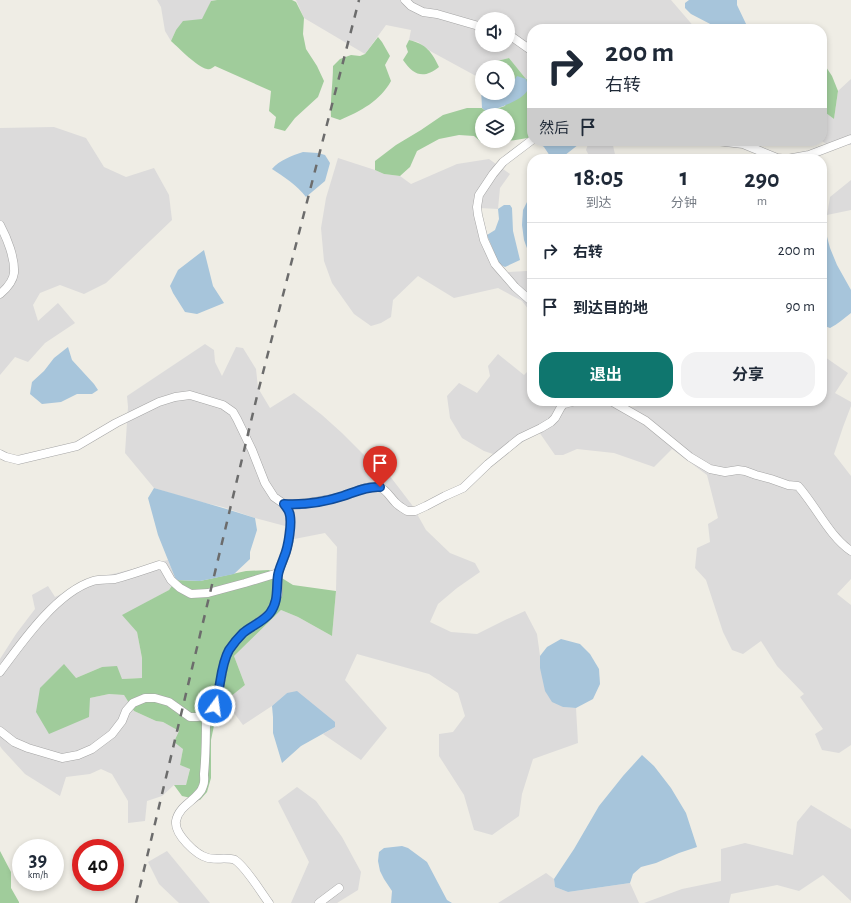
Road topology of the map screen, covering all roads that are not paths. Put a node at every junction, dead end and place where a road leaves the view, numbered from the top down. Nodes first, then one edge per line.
1 (405, 0) edge
2 (475, 25) edge
3 (515, 39) edge
4 (527, 47) edge
5 (851, 139) edge
6 (527, 144) edge
7 (748, 146) edge
8 (767, 154) edge
9 (812, 154) edge
10 (0, 225) edge
11 (0, 294) edge
12 (527, 298) edge
13 (562, 406) edge
14 (620, 406) edge
15 (0, 454) edge
16 (284, 504) junction
17 (851, 551) edge
18 (278, 573) junction
19 (0, 672) edge
20 (206, 716) junction
21 (0, 731) edge
22 (339, 888) dead end
23 (268, 903) edge
24 (319, 903) edge

1 - 2 street
3 - 4 street
5 - 9 street
6 - 12 street
7 - 8 street
10 - 11 street
13 - 16 street
14 - 17 street
15 - 16 street
16 - 18 street
18 - 19 street
18 - 20 street
20 - 21 street
20 - 23 street
22 - 24 street

